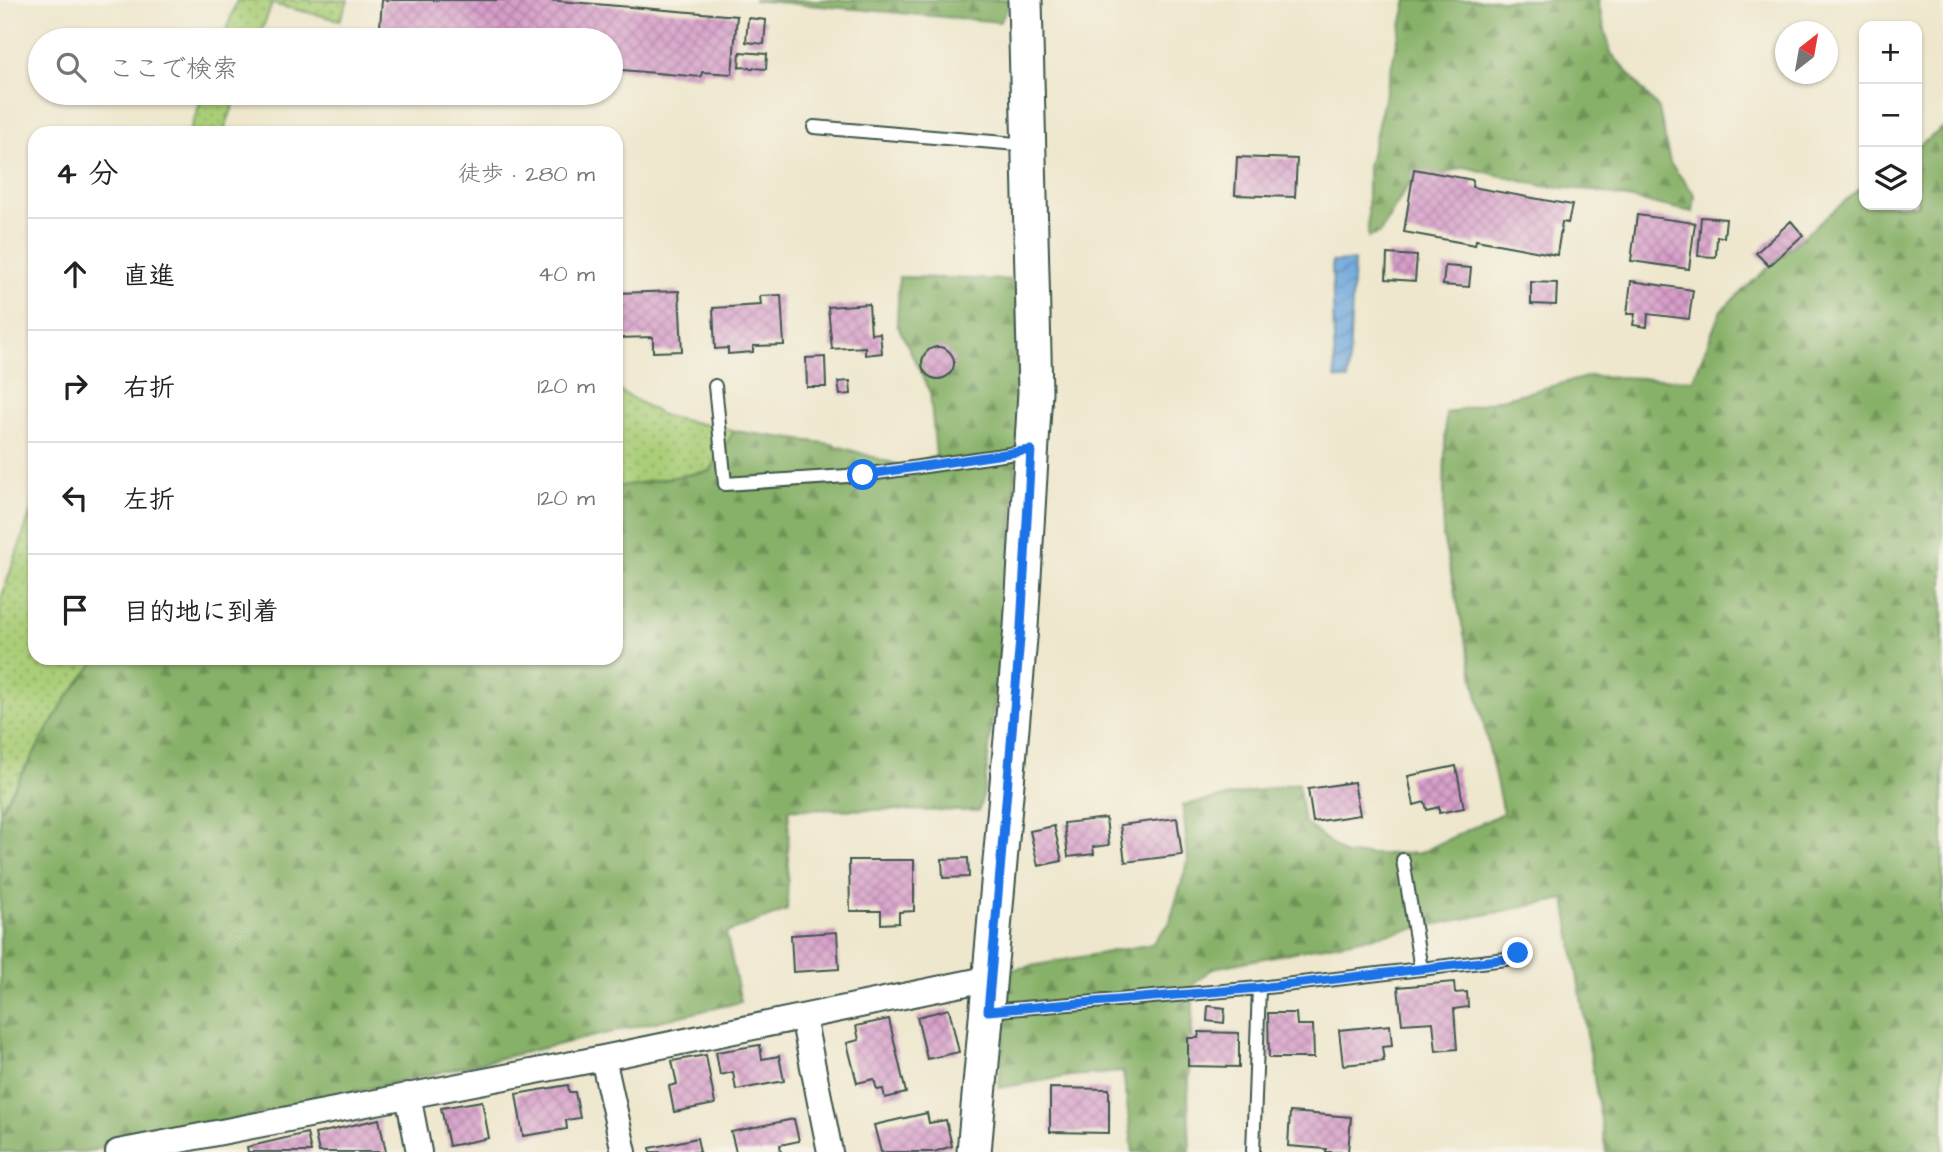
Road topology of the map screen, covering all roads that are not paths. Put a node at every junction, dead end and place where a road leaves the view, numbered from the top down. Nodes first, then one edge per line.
1 (1025, 0) edge
2 (814, 127) dead end
3 (1029, 145) junction
4 (715, 386) dead end
5 (1031, 450) junction
6 (1403, 860) dead end
7 (1518, 953) dead end
8 (1421, 969) junction
9 (1259, 988) junction
10 (989, 995) junction
11 (803, 1017) junction
12 (603, 1058) junction
13 (408, 1095) junction
14 (207, 1144) edge
15 (118, 1152) edge
16 (419, 1152) edge
17 (624, 1152) edge
18 (831, 1152) edge
19 (974, 1152) edge
20 (1253, 1152) edge

1 - 3 street
2 - 3 lane
3 - 5 street
4 - 5 lane
5 - 10 street
6 - 8 lane
7 - 8 lane
8 - 9 lane
9 - 10 lane
9 - 20 lane
10 - 11 street
10 - 19 street
11 - 12 street
11 - 18 street
12 - 13 street
12 - 17 street
13 - 14 street
13 - 16 street
14 - 15 street

